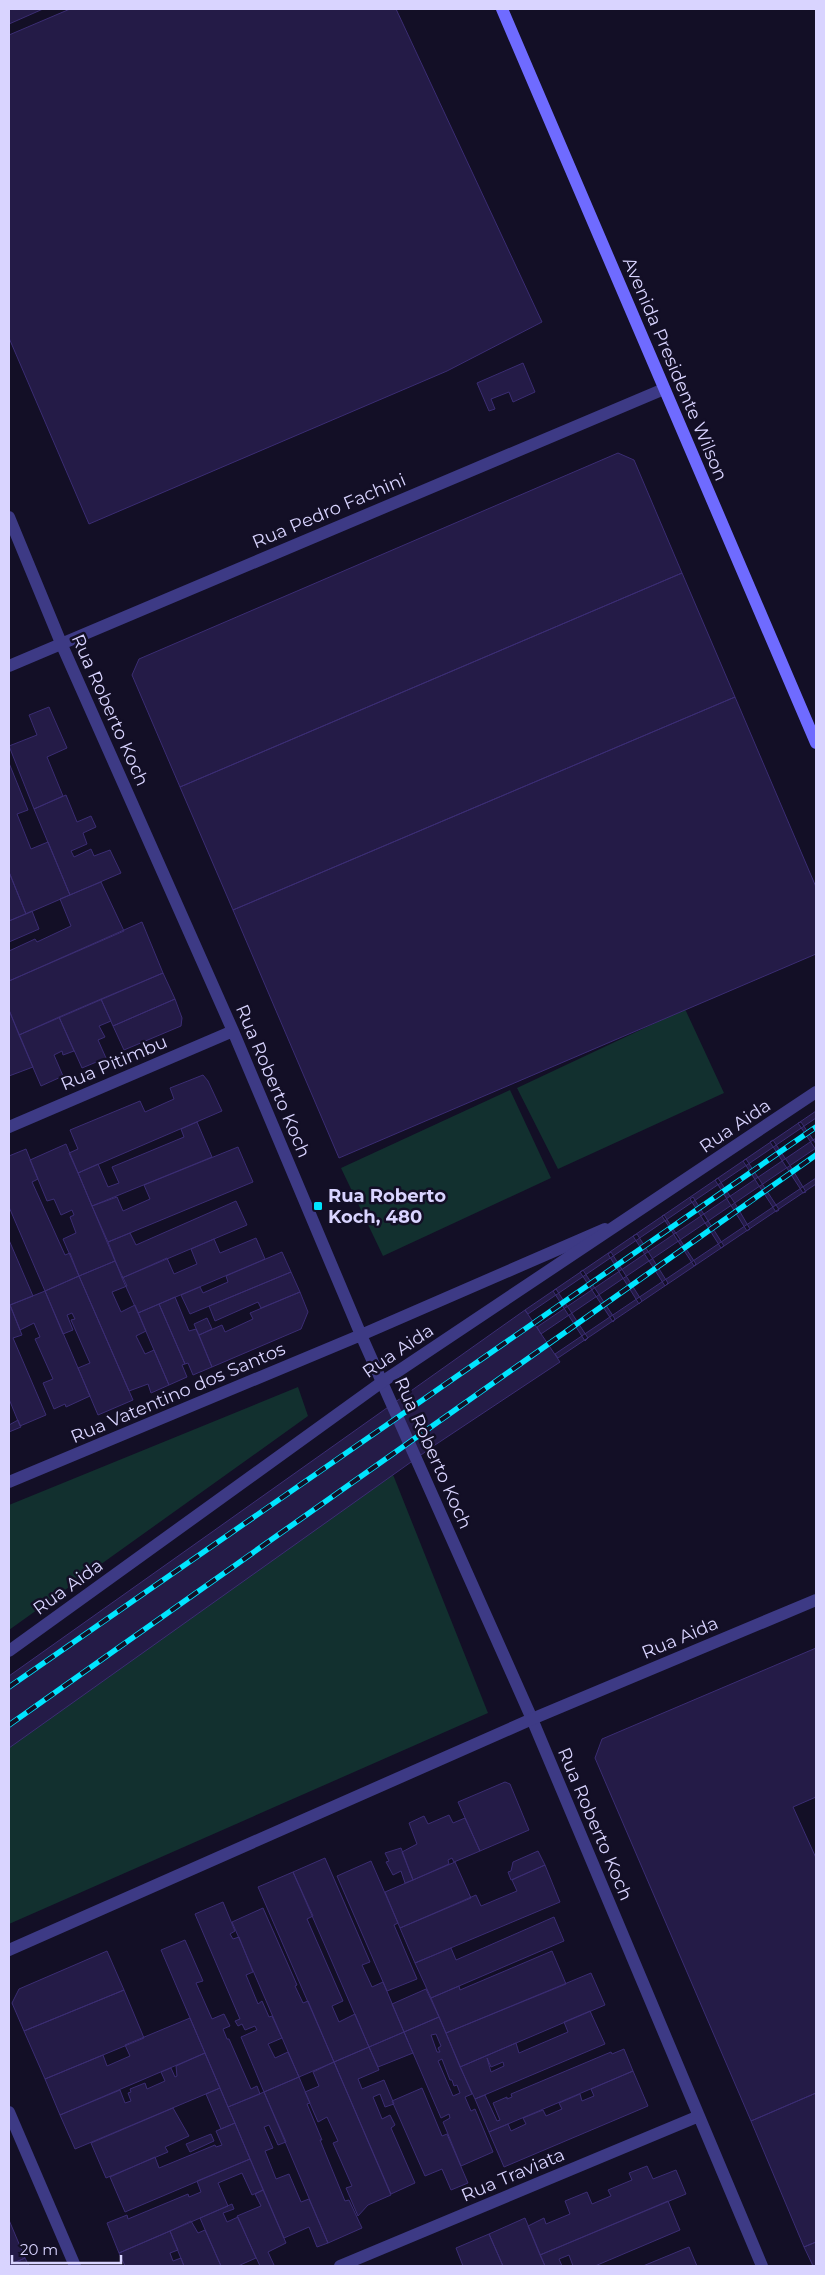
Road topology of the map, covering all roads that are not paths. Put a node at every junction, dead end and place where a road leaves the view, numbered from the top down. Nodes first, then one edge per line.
1 (502, 9) edge
2 (664, 389) junction
3 (9, 517) edge
4 (62, 643) junction
5 (9, 666) edge
6 (816, 743) edge
7 (233, 1031) junction
8 (816, 1092) edge
9 (9, 1127) edge
10 (624, 1221) junction
11 (361, 1335) junction
12 (382, 1382) junction
13 (9, 1482) edge
14 (816, 1600) edge
15 (9, 1651) edge
16 (532, 1719) junction
17 (9, 1950) edge
18 (9, 2112) edge
19 (699, 2116) junction
20 (75, 2266) edge
21 (340, 2266) edge
22 (762, 2266) edge

1 - 2 main road, Avenida Presidente Wilson
2 - 4 street, Rua Pedro Fachini
2 - 6 main road, Avenida Presidente Wilson
3 - 4 street, Rua Roberto Koch
4 - 5 street, Rua Pedro Fachini
4 - 7 street, Rua Roberto Koch
7 - 9 street, Rua Pitimbu
7 - 11 street, Rua Roberto Koch
8 - 10 street, Rua Aida
10 - 11 street, Rua Vatentino dos Santos
10 - 12 street, Rua Aida
11 - 12 street, Rua Roberto Koch
11 - 13 street, Rua Vatentino dos Santos
12 - 15 street, Rua Aida
12 - 16 street, Rua Roberto Koch
14 - 16 street, Rua Aida
16 - 17 street, Rua Aida
16 - 19 street, Rua Roberto Koch
18 - 20 street
19 - 21 street, Rua Traviata
19 - 22 street, Rua Roberto Koch

